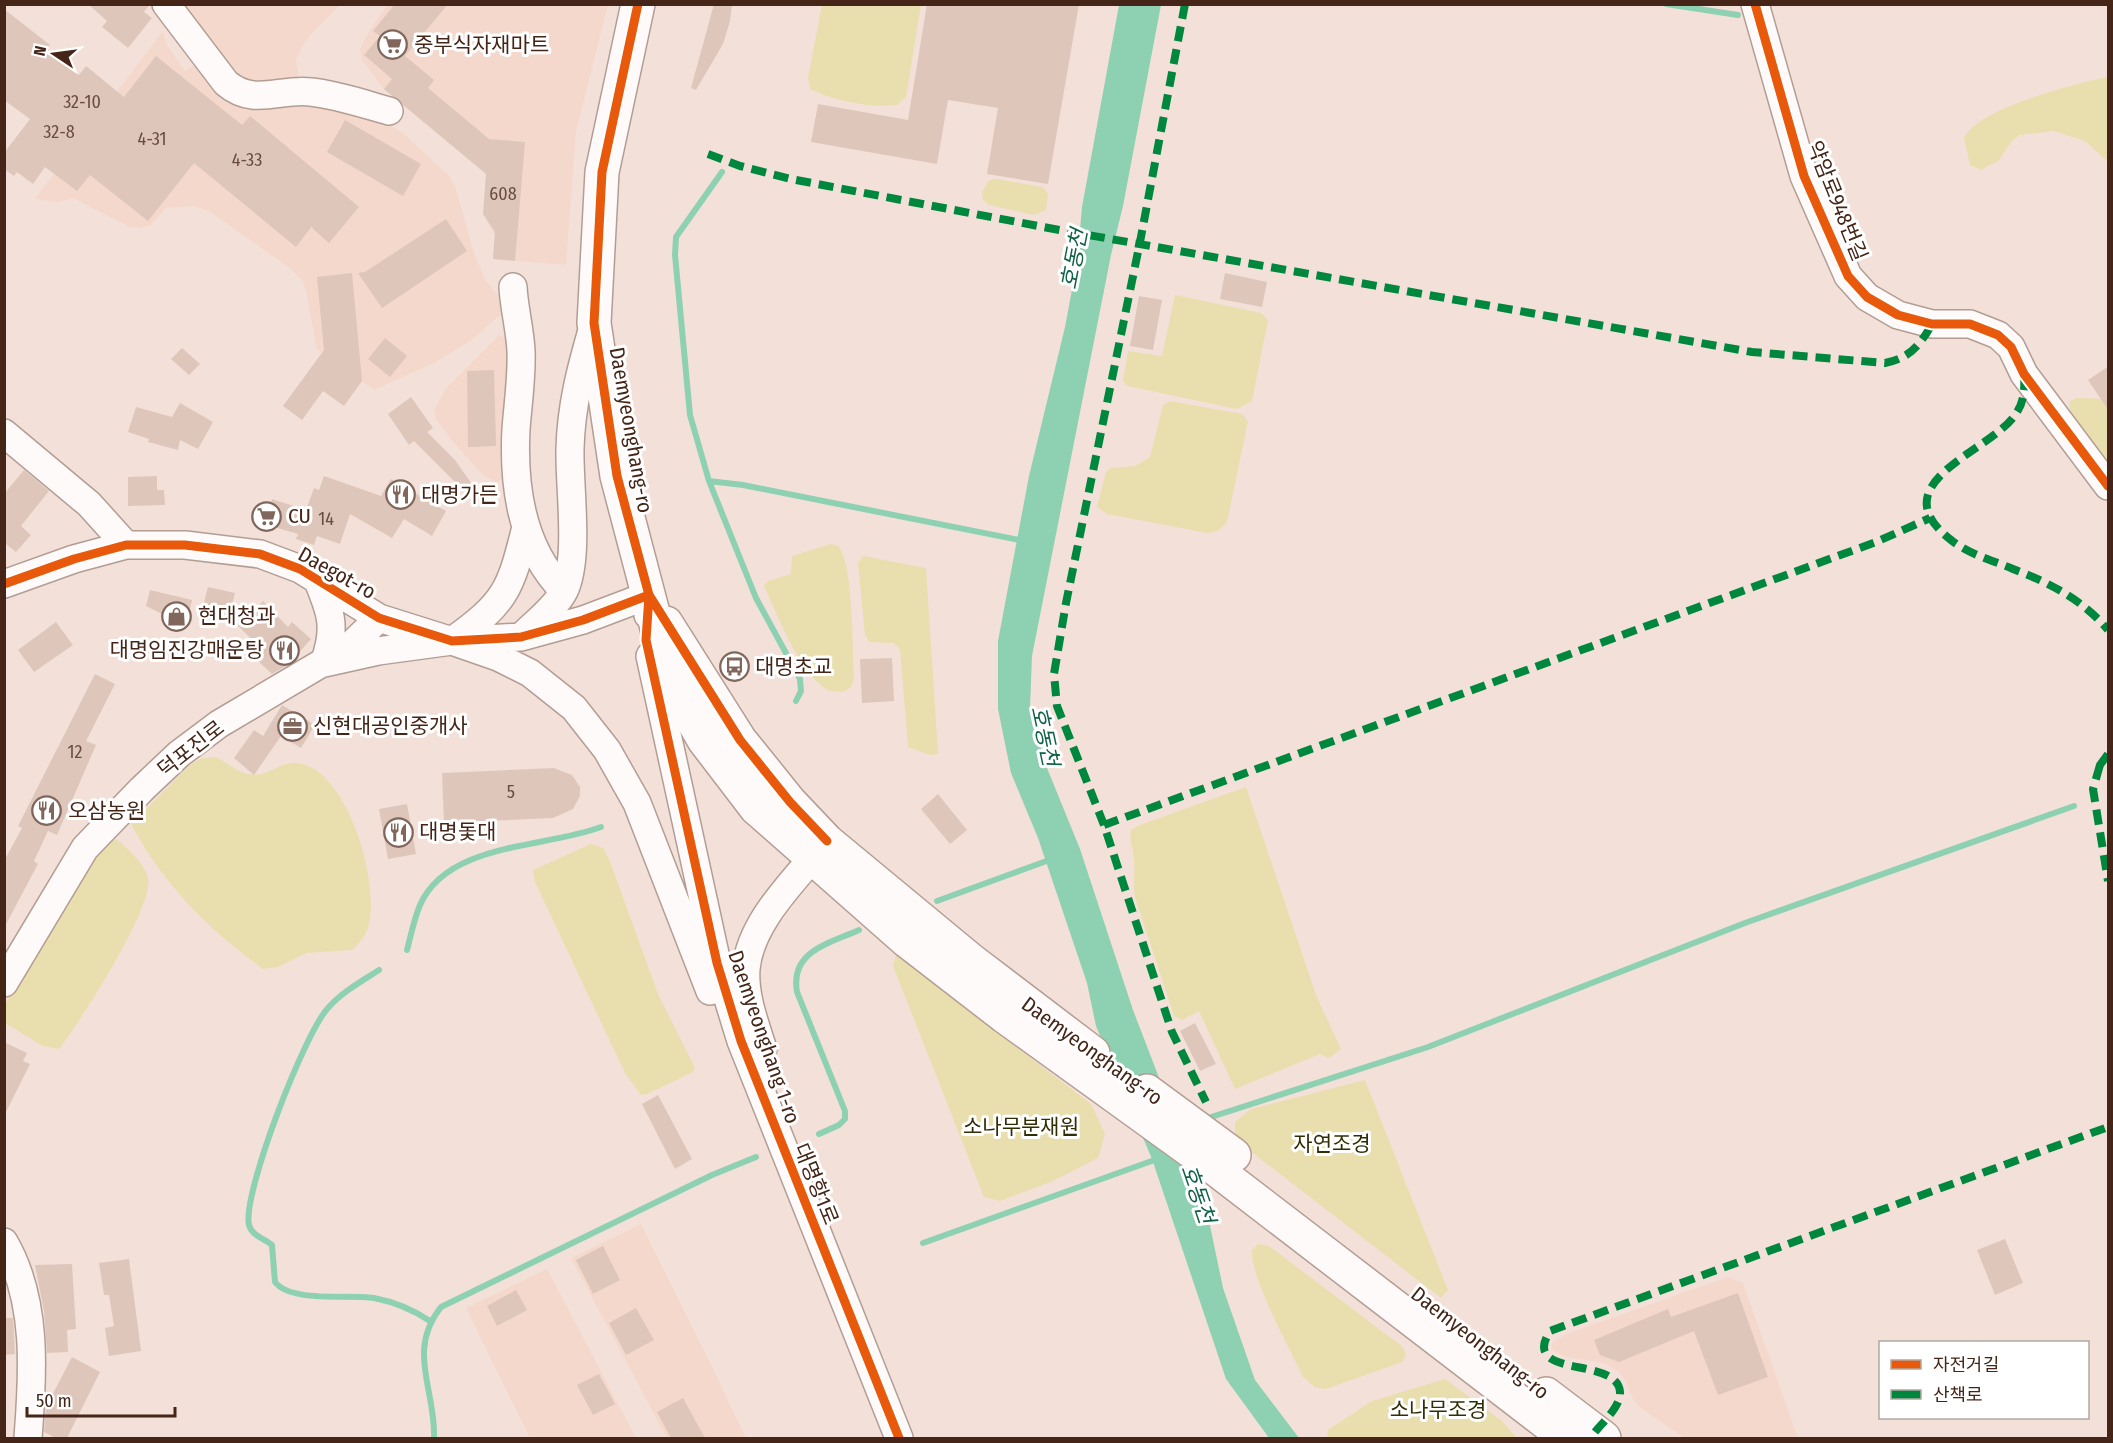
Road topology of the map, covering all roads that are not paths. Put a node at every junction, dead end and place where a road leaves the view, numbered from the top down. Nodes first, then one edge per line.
1 (166, 4) edge
2 (638, 4) edge
3 (1755, 4) edge
4 (389, 111) dead end
5 (513, 287) dead end
6 (594, 323) junction
7 (4, 433) edge
8 (2109, 486) edge
9 (526, 527) junction
10 (126, 545) junction
11 (317, 579) junction
12 (4, 584) edge
13 (564, 591) junction
14 (649, 596) junction
15 (379, 618) junction
16 (521, 637) junction
17 (452, 641) junction
18 (324, 663) junction
19 (819, 850) junction
20 (4, 983) edge
21 (741, 1041) junction
22 (4, 1242) edge
23 (28, 1438) edge
24 (899, 1438) edge
25 (916, 1438) edge
26 (1566, 1438) edge
27 (1604, 1438) edge

1 - 4 street
2 - 6 main road, Daemyeonghang-ro
3 - 8 street, 약암로948번길
5 - 9 street
6 - 13 street
6 - 14 main road, Daemyeonghang-ro
7 - 10 street
9 - 13 street
9 - 17 street
10 - 11 street, Daegot-ro
10 - 12 street, Daegot-ro
11 - 15 street, Daegot-ro
11 - 18 street
13 - 16 street
14 - 16 street, Daegot-ro
14 - 19 main road, Daemyeonghang-ro
14 - 21 street, Daemyeonghang 1-ro
15 - 17 street, Daegot-ro
15 - 18 street, 덕포진로
16 - 17 street, Daegot-ro
17 - 18 street
17 - 21 street
18 - 20 street, 덕포진로
19 - 25 street, 대명항1로
19 - 26 main road, Daemyeonghang-ro
19 - 27 main road, Daemyeonghang-ro
21 - 24 street, Daemyeonghang 1-ro
22 - 23 street

